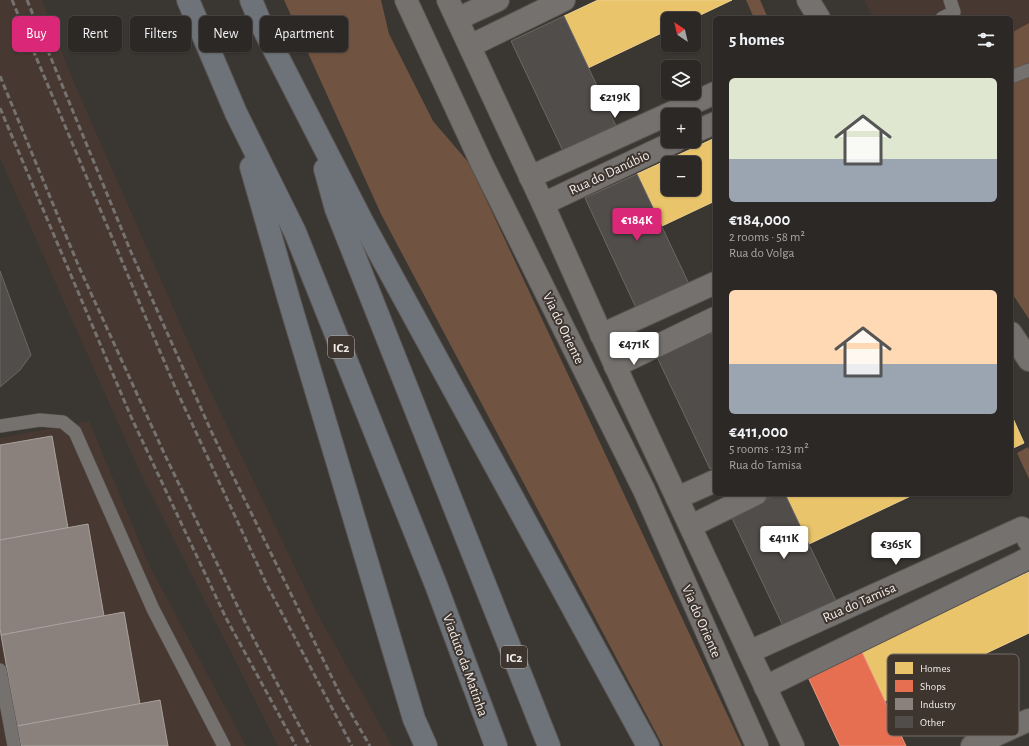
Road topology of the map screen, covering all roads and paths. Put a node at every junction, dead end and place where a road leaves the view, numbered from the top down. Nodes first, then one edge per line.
1 (188, 0) edge
2 (251, 0) edge
3 (406, 0) edge
4 (448, 0) edge
5 (498, 0) edge
6 (564, 0) edge
7 (808, 0) edge
8 (950, 0) edge
9 (818, 16) edge
10 (946, 16) edge
11 (457, 19) junction
12 (470, 46) junction
13 (1029, 70) edge
14 (1013, 76) edge
15 (713, 94) edge
16 (236, 113) junction
17 (312, 121) junction
18 (713, 124) edge
19 (701, 129) edge
20 (661, 148) edge
21 (530, 177) junction
22 (543, 204) junction
23 (713, 284) edge
24 (713, 319) edge
25 (601, 335) junction
26 (1013, 336) edge
27 (1029, 360) edge
28 (615, 366) junction
29 (0, 426) edge
30 (713, 482) edge
31 (752, 496) edge
32 (678, 498) junction
33 (691, 526) junction
34 (1029, 541) edge
35 (1029, 558) edge
36 (749, 652) junction
37 (0, 670) edge
38 (765, 687) junction
39 (1029, 720) edge
40 (1019, 725) edge
41 (994, 736) edge
42 (14, 746) edge
43 (224, 746) edge
44 (426, 746) edge
45 (496, 746) edge
46 (549, 746) edge
47 (648, 746) edge
48 (757, 746) edge
49 (793, 746) edge
50 (972, 746) edge

1 - 16 highway, IC2
2 - 17 highway, IC2
3 - 48 street, Via do Oriente
4 - 11 street, Via do Oriente
5 - 11 street
6 - 12 street
7 - 9 street
8 - 10 lane
11 - 12 street, Via do Oriente
12 - 21 street, Via do Oriente
13 - 14 lane
15 - 21 street, Rua do Danúbio
16 - 44 highway
16 - 45 highway, Viaduto da Matinha / IC2
17 - 46 highway, IC2
17 - 47 highway
18 - 19 street
20 - 22 street, Rua do Danúbio
21 - 22 street, Via do Oriente
22 - 25 street, Via do Oriente
23 - 25 street
24 - 28 street
25 - 28 street, Via do Oriente
26 - 27 street
28 - 32 street, Via do Oriente
29 - 43 lane
30 - 32 street
31 - 33 street
32 - 33 street, Via do Oriente
33 - 36 street, Via do Oriente
34 - 36 street, Rua do Tamisa
35 - 38 street
36 - 38 street, Via do Oriente
37 - 42 lane
38 - 49 street, Via do Oriente
39 - 40 street
41 - 50 street

